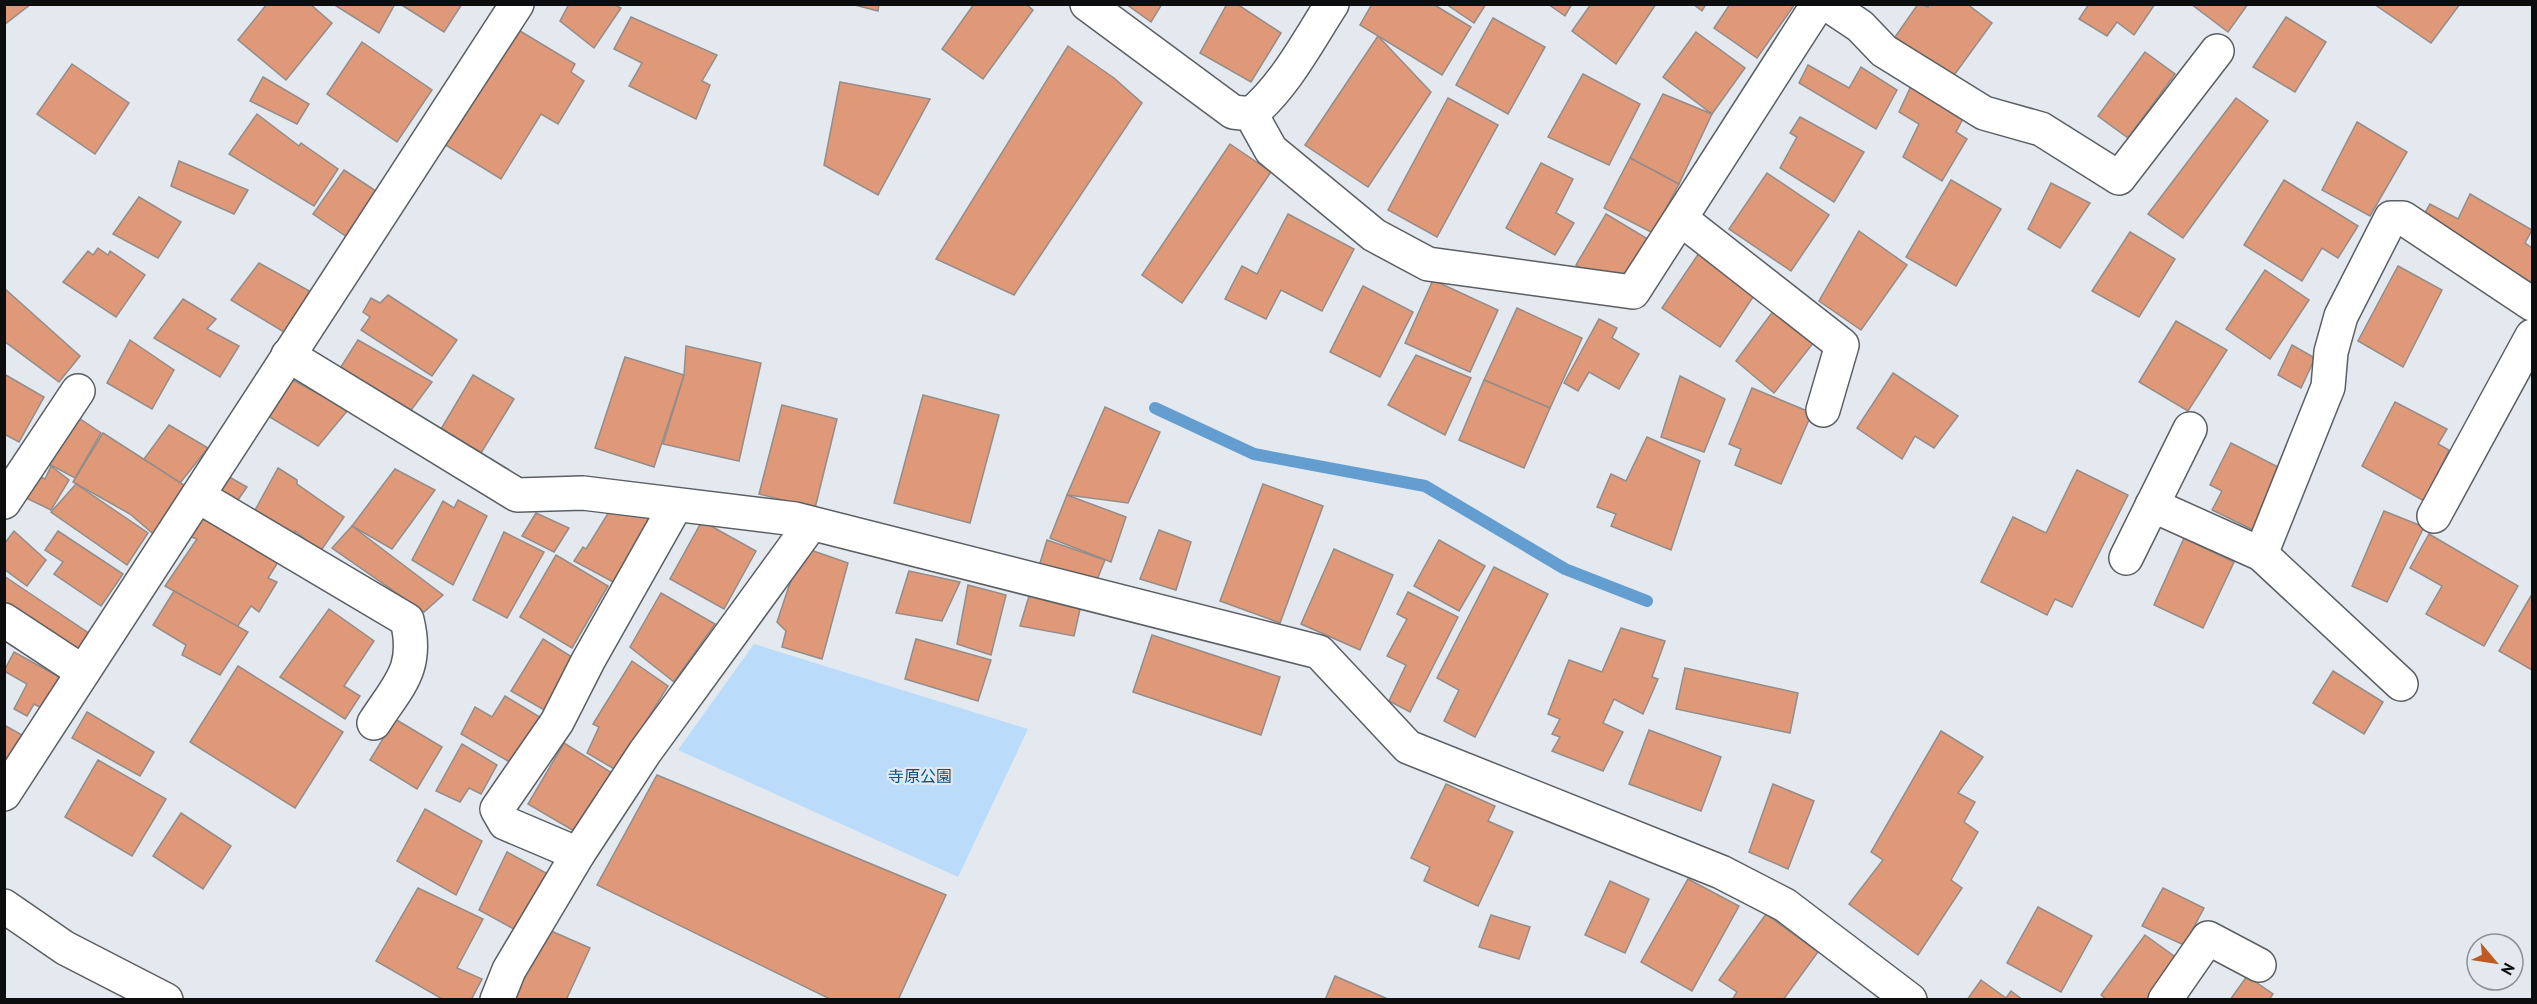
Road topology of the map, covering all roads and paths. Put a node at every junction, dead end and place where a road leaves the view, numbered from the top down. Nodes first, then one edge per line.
1 (517, 4) edge
2 (1087, 4) edge
3 (1332, 4) edge
4 (1818, 4) edge
5 (1827, 4) edge
6 (2217, 51) dead end
7 (1251, 114) junction
8 (1680, 219) junction
9 (2532, 304) edge
10 (2532, 336) edge
11 (288, 355) junction
12 (78, 392) dead end
13 (1823, 410) dead end
14 (2190, 429) dead end
15 (198, 496) junction
16 (4, 502) edge
17 (676, 505) junction
18 (2152, 505) junction
19 (2434, 516) dead end
20 (811, 524) junction
21 (2261, 554) junction
22 (2126, 558) dead end
23 (4, 620) edge
24 (83, 672) junction
25 (2401, 684) dead end
26 (374, 723) dead end
27 (4, 794) edge
28 (578, 854) junction
29 (4, 906) edge
30 (2259, 966) dead end
31 (166, 999) edge
32 (497, 999) edge
33 (1910, 999) edge
34 (2165, 999) edge

1 - 11 street
2 - 7 street
3 - 7 street
4 - 8 street
5 - 6 street
7 - 8 street
8 - 13 street
9 - 21 street
10 - 19 street
11 - 15 street
11 - 17 street
12 - 16 street
14 - 18 street
15 - 24 street
15 - 26 street
17 - 20 street
17 - 28 street
18 - 21 street
18 - 22 street
20 - 28 street
20 - 33 street
21 - 25 street
23 - 24 street
24 - 27 street
28 - 32 street
29 - 31 street
30 - 34 street

